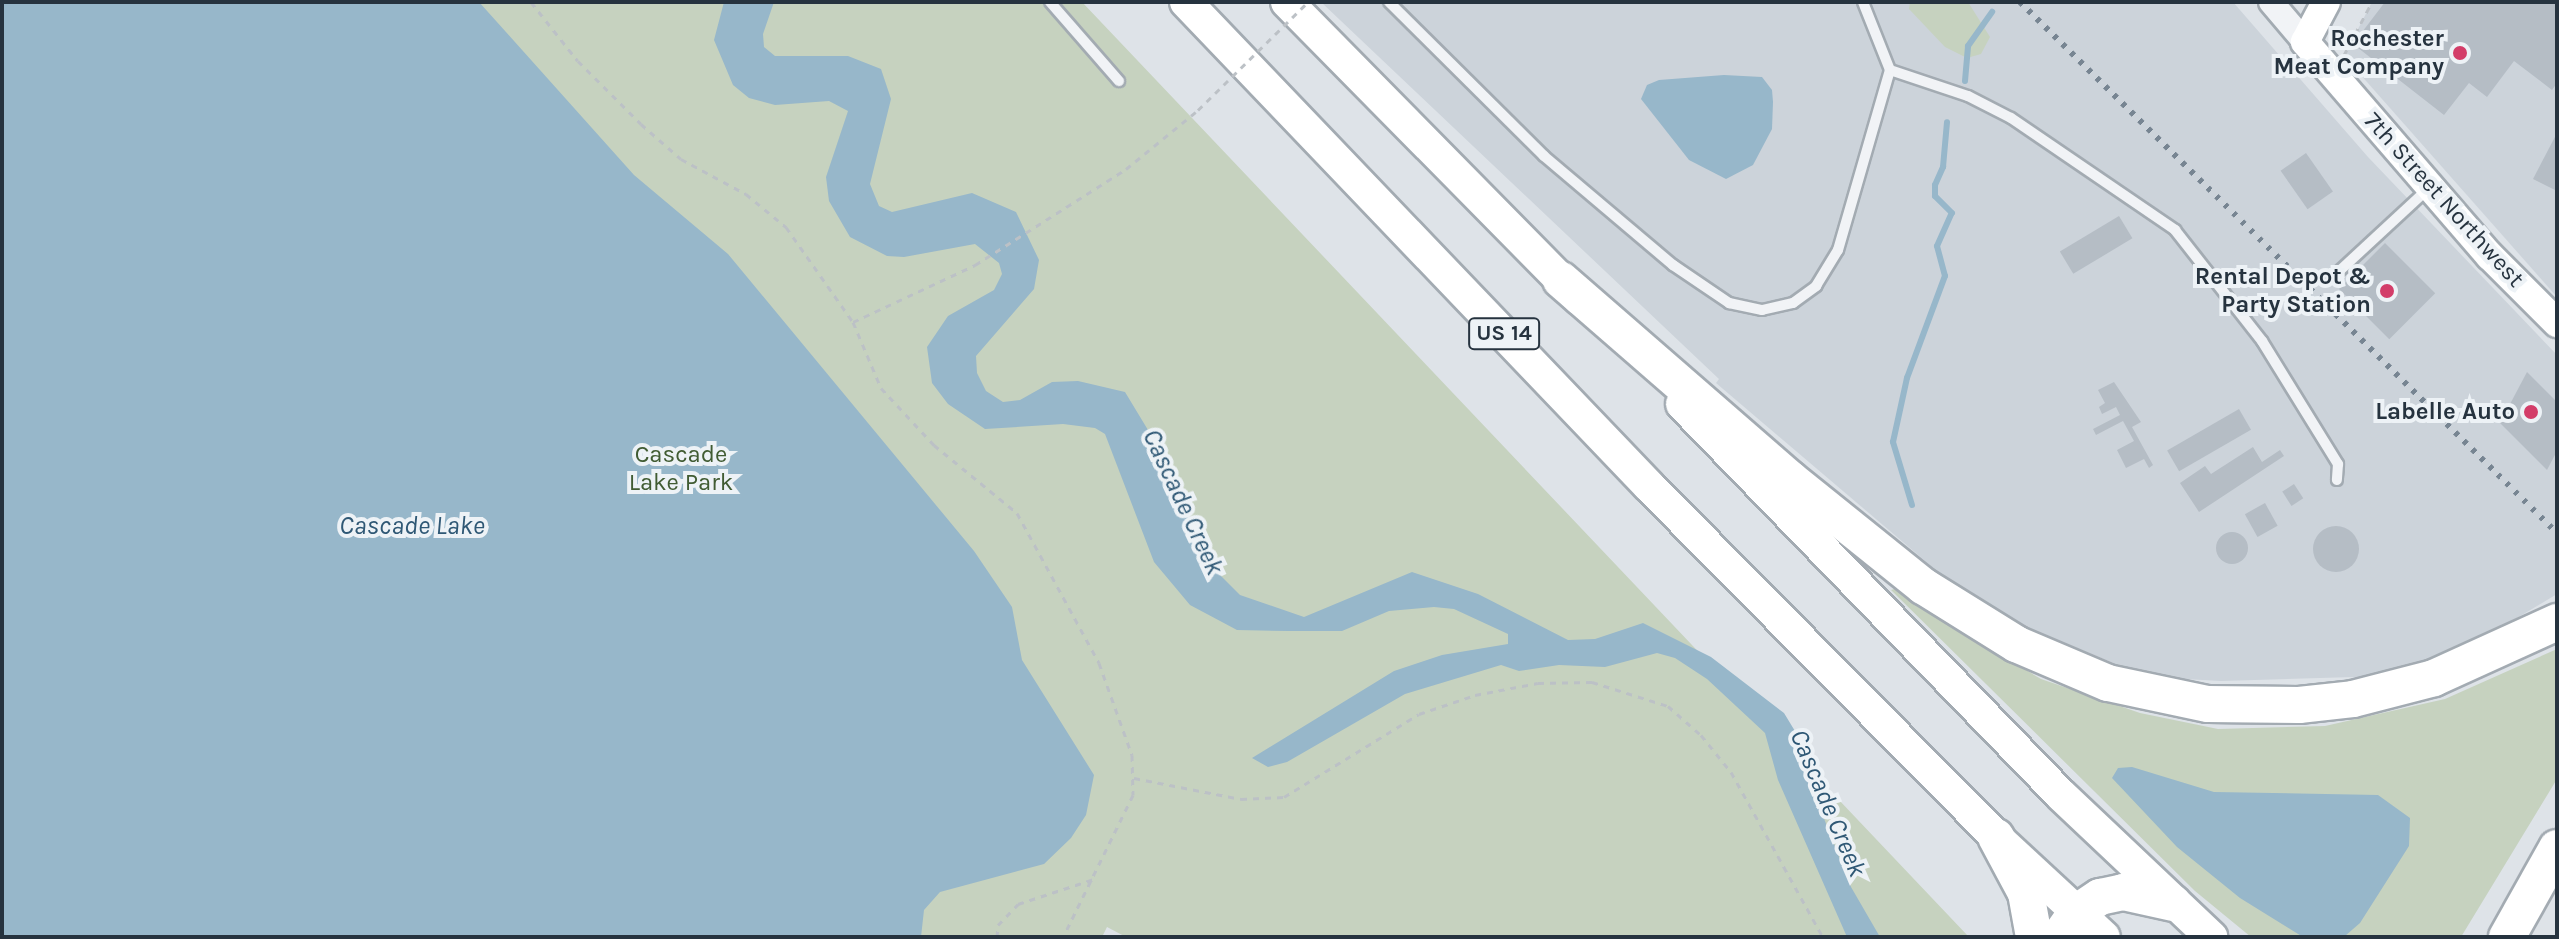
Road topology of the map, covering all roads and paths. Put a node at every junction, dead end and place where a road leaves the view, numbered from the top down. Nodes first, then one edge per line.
1 (531, 2) edge
2 (1050, 2) edge
3 (1186, 2) edge
4 (1287, 2) edge
5 (1308, 2) edge
6 (1389, 2) edge
7 (1863, 2) edge
8 (2271, 2) edge
9 (2326, 2) edge
10 (2372, 2) edge
11 (2305, 42) junction
12 (2344, 56) dead end
13 (1890, 70) junction
14 (1119, 81) dead end
15 (2431, 187) junction
16 (2335, 275) dead end
17 (1561, 280) junction
18 (853, 322) junction
19 (2557, 323) edge
20 (2337, 480) dead end
21 (2557, 622) edge
22 (1134, 777) junction
23 (1996, 837) junction
24 (2557, 848) edge
25 (1094, 879) junction
26 (2173, 903) junction
27 (2068, 925) edge
28 (997, 937) edge
29 (1063, 937) edge
30 (1823, 937) edge
31 (2034, 937) edge
32 (2104, 937) edge
33 (2211, 937) edge
34 (2507, 937) edge

1 - 18 path
2 - 14 lane
3 - 23 highway, US 14
4 - 17 highway
5 - 18 path, bridge
6 - 13 lane
7 - 13 lane
8 - 11 street, 7th Street Northwest
9 - 11 main road
10 - 12 path
11 - 15 main road, 7th Street Northwest
13 - 20 lane
15 - 16 lane
15 - 19 main road, 7th Street Northwest
17 - 21 highway
17 - 26 highway
18 - 22 path
22 - 25 path
22 - 30 path
23 - 27 highway
23 - 31 highway, US 14
24 - 34 highway
25 - 28 path
25 - 29 path
26 - 27 highway
26 - 33 highway
27 - 32 highway

